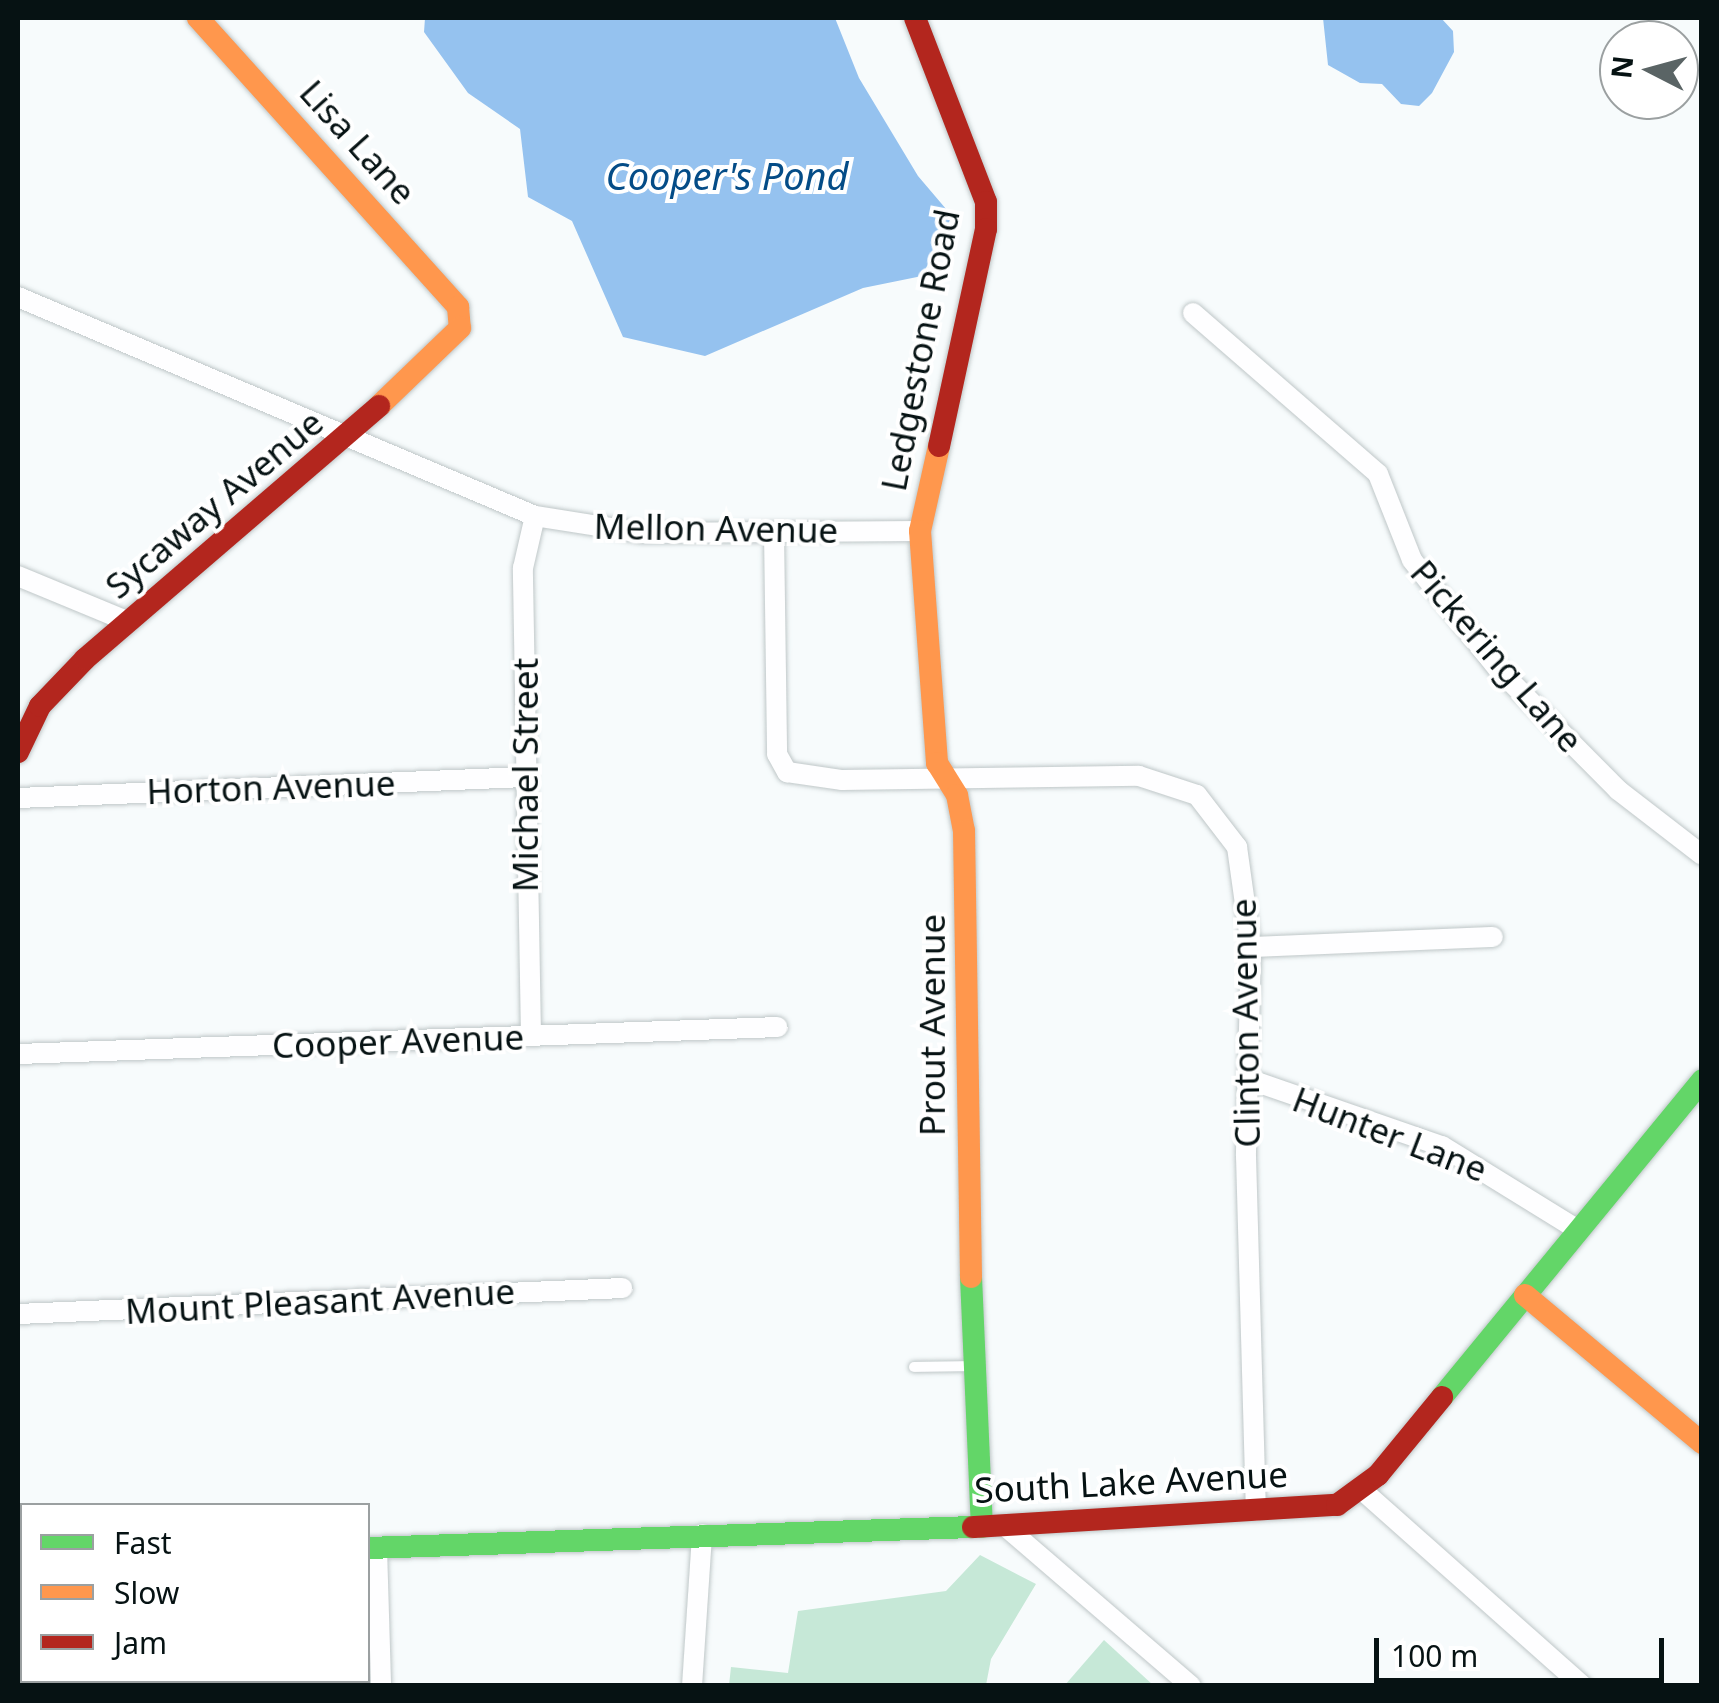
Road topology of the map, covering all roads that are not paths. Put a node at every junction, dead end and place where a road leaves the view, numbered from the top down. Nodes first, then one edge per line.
1 (198, 18) edge
2 (915, 18) edge
3 (18, 298) edge
4 (1193, 313) dead end
5 (462, 316) joint
6 (347, 436) junction
7 (535, 516) junction
8 (920, 530) junction
9 (774, 532) junction
10 (18, 576) edge
11 (129, 622) junction
12 (19, 746) edge
13 (526, 777) junction
14 (946, 778) junction
15 (18, 798) edge
16 (1702, 855) edge
17 (1492, 938) dead end
18 (1251, 947) junction
19 (778, 1027) dead end
20 (531, 1036) junction
21 (18, 1054) edge
22 (1248, 1080) junction
23 (1702, 1080) edge
24 (1578, 1230) junction
25 (622, 1288) dead end
26 (1526, 1295) junction
27 (18, 1314) edge
28 (973, 1366) junction
29 (914, 1368) dead end
30 (1702, 1443) edge
31 (1362, 1490) junction
32 (1256, 1511) junction
33 (994, 1526) junction
34 (702, 1534) junction
35 (372, 1548) edge
36 (381, 1686) edge
37 (692, 1686) edge
38 (1191, 1686) edge
39 (1583, 1686) edge

1 - 5 street, Lisa Lane
2 - 8 street, Ledgestone Road
3 - 6 street, Mellon Avenue
4 - 16 street, Pickering Lane
5 - 6 street, Sycaway Avenue
6 - 7 street, Mellon Avenue
6 - 11 street, Sycaway Avenue
7 - 9 street, Mellon Avenue
7 - 13 street, Michael Street
8 - 9 street, Mellon Avenue
8 - 14 street, Prout Avenue
9 - 14 street, Clinton Avenue
10 - 11 street
11 - 12 street, Sycaway Avenue
13 - 15 street, Horton Avenue
13 - 20 street, Michael Street
14 - 18 street, Clinton Avenue
14 - 28 street, Prout Avenue
17 - 18 street
18 - 22 street, Clinton Avenue
19 - 20 street, Cooper Avenue
20 - 21 street, Cooper Avenue
22 - 24 street, Hunter Lane
22 - 32 street, Clinton Avenue
23 - 24 street
24 - 26 street
25 - 27 street, Mount Pleasant Avenue
26 - 30 street
26 - 31 street
28 - 29 lane
28 - 33 street, Prout Avenue
31 - 32 street, South Lake Avenue
31 - 39 street
32 - 33 street, South Lake Avenue
33 - 34 street, South Lake Avenue
33 - 38 street
34 - 35 street, South Lake Avenue
34 - 37 street
35 - 36 street

